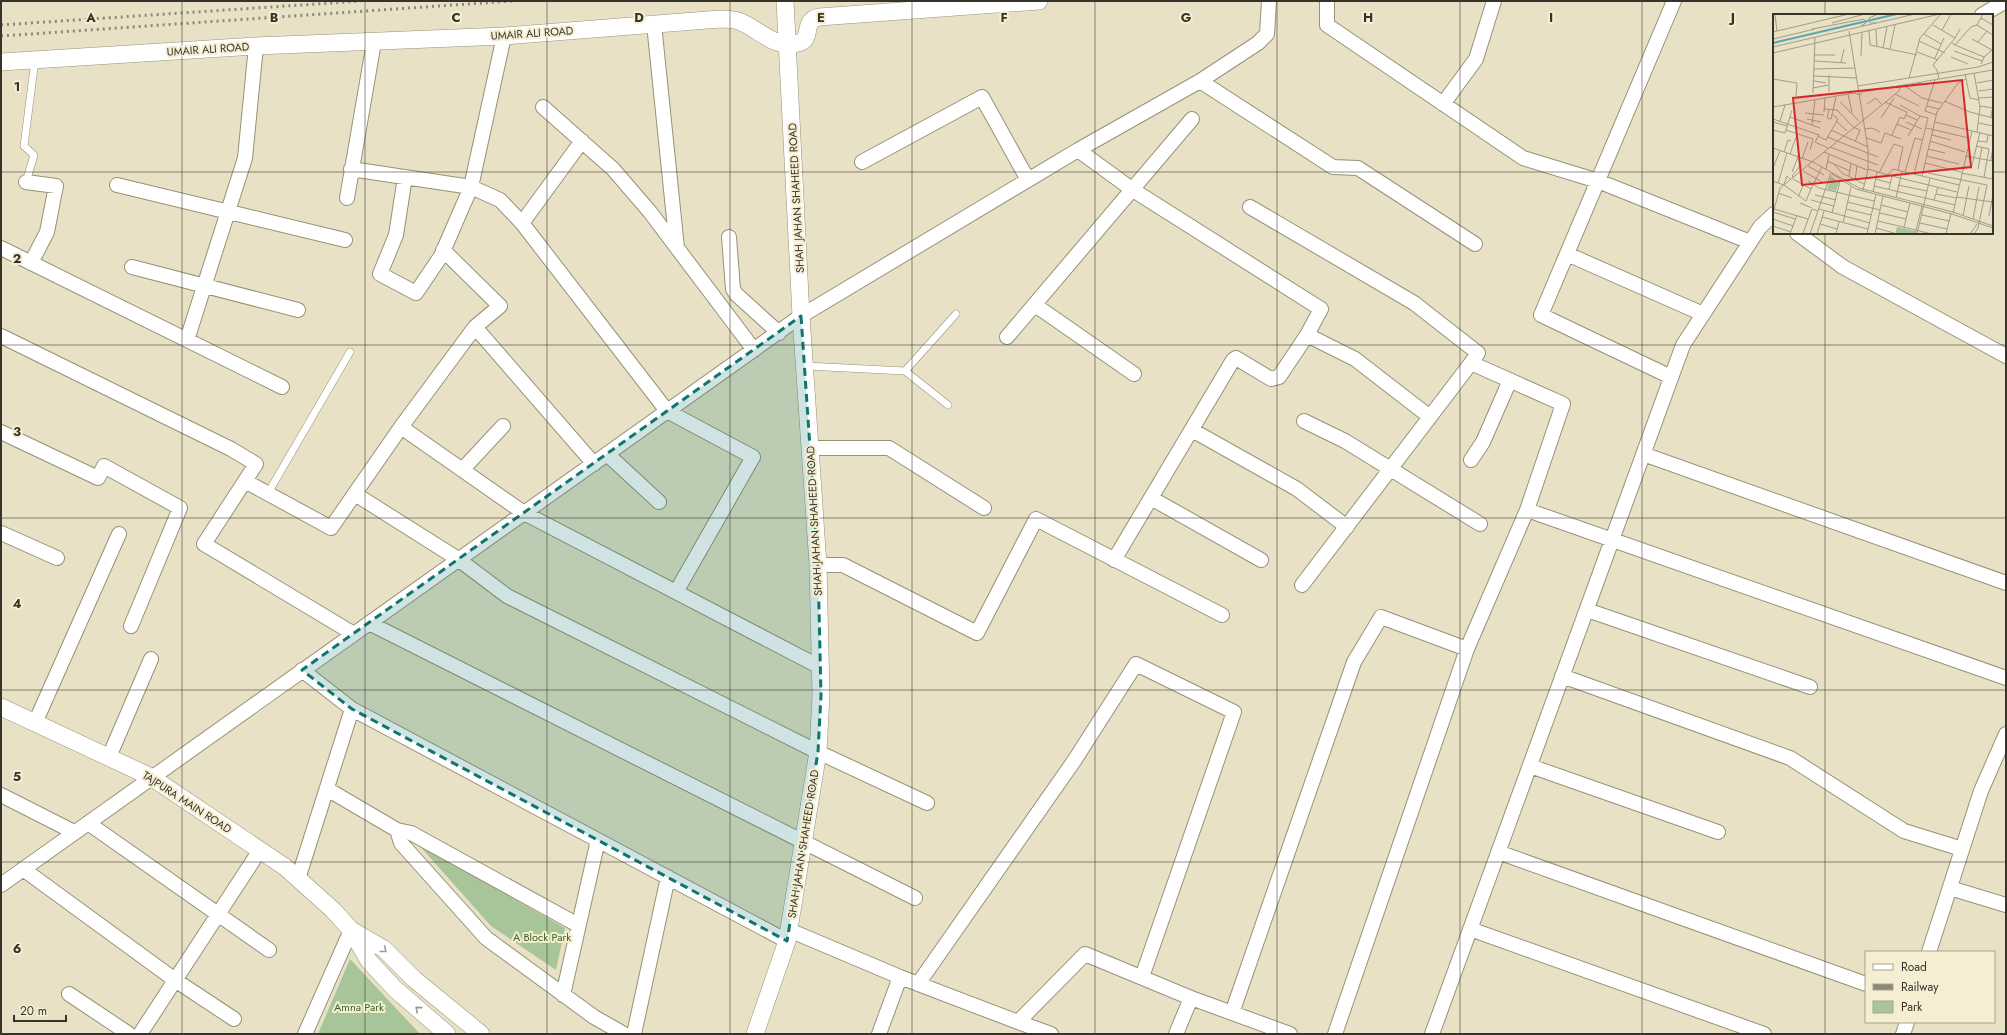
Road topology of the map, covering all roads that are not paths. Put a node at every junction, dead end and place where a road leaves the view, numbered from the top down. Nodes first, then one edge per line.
1 (785, 1) edge
2 (1039, 1) edge
3 (1269, 1) edge
4 (1327, 1) edge
5 (1494, 1) edge
6 (1674, 1) edge
7 (2006, 1) edge
8 (1984, 14) edge
9 (654, 24) junction
10 (504, 36) junction
11 (374, 42) junction
12 (788, 43) junction
13 (256, 46) junction
14 (35, 60) junction
15 (1, 62) edge
16 (1200, 81) junction
17 (1443, 104) junction
18 (543, 107) dead end
19 (1192, 119) dead end
20 (582, 142) junction
21 (1078, 150) junction
22 (862, 162) dead end
23 (351, 169) junction
24 (405, 177) junction
25 (1028, 180) junction
26 (1598, 181) junction
27 (26, 182) joint
28 (117, 185) dead end
29 (471, 187) junction
30 (1133, 190) junction
31 (346, 198) dead end
32 (1250, 207) dead end
33 (228, 211) junction
34 (1773, 216) edge
35 (522, 223) junction
36 (1798, 234) edge
37 (729, 237) dead end
38 (345, 240) dead end
39 (1750, 242) junction
40 (1475, 244) dead end
41 (1, 248) edge
42 (677, 248) junction
43 (443, 250) junction
44 (1567, 254) junction
45 (30, 263) junction
46 (132, 267) dead end
47 (204, 286) junction
48 (1036, 305) junction
49 (298, 310) dead end
50 (956, 314) dead end
51 (1703, 314) junction
52 (801, 316) junction
53 (474, 327) junction
54 (779, 333) junction
55 (1307, 335) junction
56 (1, 336) edge
57 (1007, 337) dead end
58 (187, 340) junction
59 (754, 350) junction
60 (350, 352) dead end
61 (2006, 356) edge
62 (1471, 363) junction
63 (806, 366) junction
64 (905, 371) junction
65 (1134, 374) dead end
66 (1671, 377) junction
67 (1510, 380) junction
68 (282, 387) dead end
69 (948, 405) dead end
70 (667, 411) junction
71 (1430, 417) junction
72 (1304, 421) dead end
73 (503, 426) dead end
74 (401, 427) junction
75 (1192, 430) junction
76 (1, 432) edge
77 (809, 448) junction
78 (607, 454) junction
79 (1643, 454) junction
80 (1471, 460) dead end
81 (594, 464) junction
82 (462, 470) junction
83 (1390, 470) junction
84 (245, 481) junction
85 (268, 493) junction
86 (355, 494) junction
87 (1151, 498) junction
88 (659, 502) dead end
89 (984, 508) dead end
90 (1527, 510) junction
91 (524, 513) junction
92 (1480, 524) dead end
93 (1347, 527) junction
94 (1, 533) edge
95 (119, 534) dead end
96 (1612, 541) junction
97 (57, 558) dead end
98 (458, 559) junction
99 (1114, 560) junction
100 (1261, 560) dead end
101 (818, 565) junction
102 (2006, 583) edge
103 (1302, 585) dead end
104 (676, 592) junction
105 (1587, 610) junction
106 (1222, 615) dead end
107 (369, 623) junction
108 (131, 626) dead end
109 (354, 634) junction
110 (1467, 649) junction
111 (151, 659) dead end
112 (820, 667) junction
113 (302, 670) junction
114 (1562, 676) junction
115 (2006, 678) edge
116 (1810, 687) dead end
117 (1, 707) edge
118 (352, 708) junction
119 (35, 723) junction
120 (2006, 734) edge
121 (818, 752) junction
122 (109, 757) junction
123 (1530, 766) junction
124 (151, 777) junction
125 (327, 789) junction
126 (2, 798) edge
127 (927, 803) dead end
128 (88, 823) junction
129 (397, 830) junction
130 (74, 832) junction
131 (1718, 832) dead end
132 (598, 840) junction
133 (804, 841) junction
134 (1962, 849) junction
135 (260, 850) junction
136 (1498, 852) junction
137 (23, 869) junction
138 (668, 877) junction
139 (298, 879) junction
140 (1, 885) edge
141 (1950, 888) junction
142 (915, 898) dead end
143 (2006, 905) edge
144 (217, 915) junction
145 (578, 925) junction
146 (1470, 929) junction
147 (351, 930) junction
148 (788, 936) junction
149 (268, 950) dead end
150 (1929, 951) edge
151 (900, 977) junction
152 (1142, 977) junction
153 (175, 980) junction
154 (918, 984) junction
155 (1865, 984) edge
156 (69, 994) dead end
157 (564, 995) junction
158 (1191, 998) junction
159 (1232, 1013) junction
160 (234, 1019) dead end
161 (1018, 1022) junction
162 (1907, 1023) edge
163 (129, 1034) edge
164 (140, 1034) edge
165 (305, 1034) edge
166 (447, 1034) edge
167 (481, 1034) edge
168 (624, 1034) edge
169 (634, 1034) edge
170 (755, 1034) edge
171 (879, 1034) edge
172 (1051, 1034) edge
173 (1176, 1034) edge
174 (1290, 1034) edge
175 (1335, 1034) edge
176 (1432, 1034) edge
177 (1764, 1034) edge
178 (1903, 1034) edge

1 - 12 street, SHAH JAHAN SHAHEED ROAD
2 - 12 street, UMAIR ALI ROAD
3 - 16 street
4 - 17 street
5 - 17 street
6 - 26 street
7 - 8 street
9 - 10 street, UMAIR ALI ROAD
9 - 12 street, UMAIR ALI ROAD
9 - 42 street
10 - 11 street, UMAIR ALI ROAD
10 - 29 street
11 - 13 street, UMAIR ALI ROAD
11 - 23 street
12 - 52 street, SHAH JAHAN SHAHEED ROAD
13 - 14 street, UMAIR ALI ROAD
13 - 33 street
14 - 15 street, UMAIR ALI ROAD
14 - 27 lane
16 - 21 street
16 - 40 street
17 - 26 street
18 - 20 street
19 - 30 street
20 - 35 street
20 - 42 street
21 - 25 street
21 - 30 street
22 - 25 street
23 - 24 street
23 - 31 street
24 - 29 street
24 - 43 street
25 - 52 street
26 - 39 street
26 - 44 street
27 - 45 street
28 - 33 street
29 - 35 street
29 - 43 street
30 - 48 street
30 - 55 street
32 - 62 street
33 - 38 street
33 - 47 street
34 - 39 street
35 - 70 street
36 - 61 street
37 - 54 street
39 - 51 street
41 - 45 street
42 - 59 street
43 - 53 street
44 - 51 street
44 - 66 street
45 - 58 street
46 - 47 street
47 - 49 street
47 - 58 street
48 - 57 street
48 - 65 street
50 - 64 lane
51 - 66 street
52 - 54 street
52 - 63 street, SHAH JAHAN SHAHEED ROAD
53 - 74 street
53 - 81 street
54 - 59 street
55 - 71 street
55 - 75 street
56 - 84 street
58 - 68 street
59 - 70 street
60 - 85 lane
62 - 67 street
62 - 71 street
63 - 64 lane
63 - 77 street, SHAH JAHAN SHAHEED ROAD
64 - 69 lane
66 - 79 street
67 - 80 street
67 - 90 street
70 - 78 street
70 - 104 street
71 - 83 street
72 - 83 street
73 - 82 street
74 - 82 street
74 - 86 street
75 - 87 street
75 - 93 street
76 - 108 street
77 - 89 street
77 - 101 street, SHAH JAHAN SHAHEED ROAD
78 - 81 street
78 - 88 street
79 - 96 street
79 - 102 street
81 - 91 street
82 - 91 street
83 - 92 street
83 - 93 street
84 - 85 street
84 - 109 street
85 - 86 street
86 - 98 street
87 - 99 street
87 - 100 street
90 - 96 street
90 - 110 street
91 - 98 street
91 - 104 street
93 - 103 street
94 - 97 street
95 - 119 street
96 - 105 street
96 - 115 street
98 - 107 street
98 - 121 street
99 - 101 street
99 - 106 street
101 - 112 street, SHAH JAHAN SHAHEED ROAD
104 - 112 street
105 - 114 street
105 - 116 street
107 - 109 street
107 - 133 street
109 - 113 street
110 - 159 street
110 - 175 street
111 - 122 street
112 - 121 street, SHAH JAHAN SHAHEED ROAD
113 - 118 street
113 - 124 street
114 - 123 street
114 - 134 street
117 - 119 street, TAJPURA MAIN ROAD
118 - 125 street
118 - 132 street
119 - 122 street, TAJPURA MAIN ROAD
120 - 134 street
121 - 127 street
121 - 133 street, SHAH JAHAN SHAHEED ROAD
122 - 124 street, TAJPURA MAIN ROAD
123 - 131 street
123 - 136 street
124 - 128 street
124 - 135 street, TAJPURA MAIN ROAD
125 - 129 street
125 - 139 street
126 - 130 street
128 - 130 street
128 - 144 street
129 - 145 street
129 - 157 street
130 - 137 street
132 - 138 street
132 - 145 street
133 - 142 street
133 - 148 street, SHAH JAHAN SHAHEED ROAD
134 - 141 street
135 - 139 street, TAJPURA MAIN ROAD
135 - 144 street
136 - 146 street
136 - 155 street
137 - 140 street
137 - 153 street
138 - 148 street
138 - 169 street
139 - 147 street, TAJPURA MAIN ROAD
141 - 143 street
141 - 150 street
144 - 149 street
144 - 153 street
145 - 157 street
146 - 176 street
146 - 177 street
147 - 165 street
166 -> 147 street, TAJPURA MAIN ROAD
147 -> 167 street, TAJPURA MAIN ROAD
148 - 151 street
148 - 170 street, SHAH JAHAN SHAHEED ROAD
151 - 154 street
151 - 171 street
152 - 154 street
152 - 158 street
152 - 161 street
153 - 160 street
153 - 164 street
154 - 161 street
156 - 163 street
157 - 168 street
158 - 159 street
158 - 173 street
159 - 174 street
161 - 172 street
162 - 178 street

